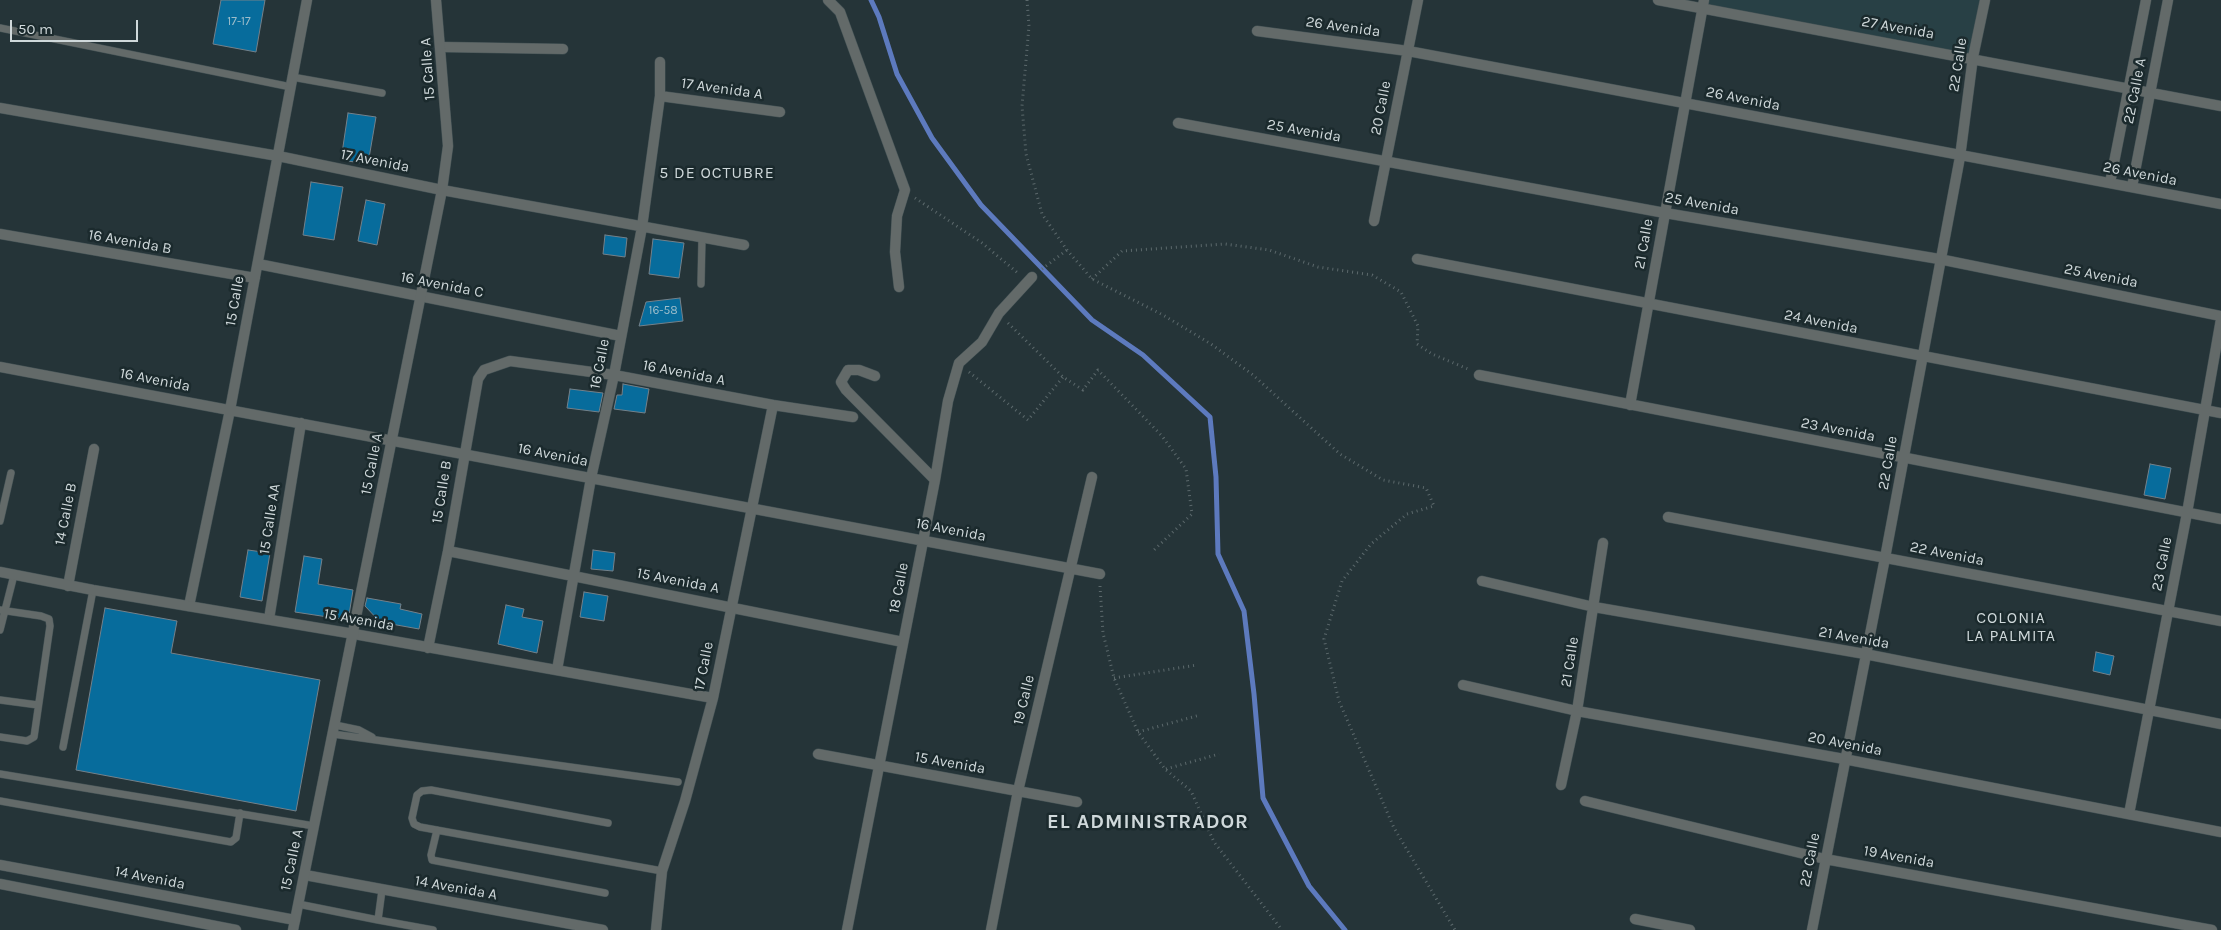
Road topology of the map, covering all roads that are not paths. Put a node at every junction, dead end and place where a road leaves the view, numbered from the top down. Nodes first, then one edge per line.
1 (307, 0) edge
2 (436, 0) edge
3 (828, 0) edge
4 (1418, 0) edge
5 (1658, 0) edge
6 (1985, 0) edge
7 (2146, 0) edge
8 (2168, 0) edge
9 (1703, 4) edge
10 (0, 28) edge
11 (1257, 31) dead end
12 (442, 47) junction
13 (563, 49) dead end
14 (1408, 51) junction
15 (1974, 57) junction
16 (660, 62) dead end
17 (292, 82) junction
18 (2129, 87) junction
19 (2150, 91) junction
20 (382, 94) dead end
21 (660, 96) junction
22 (1685, 103) junction
23 (2221, 106) edge
24 (0, 108) edge
25 (780, 112) dead end
26 (1178, 123) dead end
27 (278, 156) junction
28 (1960, 157) junction
29 (1386, 161) junction
30 (2110, 183) junction
31 (2132, 187) junction
32 (442, 190) junction
33 (2221, 204) edge
34 (1665, 213) junction
35 (1374, 221) dead end
36 (642, 227) junction
37 (0, 234) edge
38 (702, 238) junction
39 (744, 245) dead end
40 (1417, 259) dead end
41 (1940, 260) junction
42 (258, 264) junction
43 (255, 278) junction
44 (1030, 280) road end
45 (701, 284) dead end
46 (900, 287) dead end
47 (421, 296) junction
48 (1648, 303) junction
49 (2221, 317) edge
50 (621, 336) junction
51 (1922, 358) junction
52 (510, 361) joint
53 (0, 366) edge
54 (614, 375) junction
55 (1479, 375) road end
56 (875, 376) dead end
57 (1630, 404) junction
58 (773, 405) junction
59 (230, 410) junction
60 (2206, 410) junction
61 (2221, 413) edge
62 (853, 417) dead end
63 (301, 423) junction
64 (392, 440) junction
65 (94, 448) dead end
66 (464, 454) junction
67 (1904, 458) junction
68 (11, 473) dead end
69 (1092, 477) dead end
70 (591, 478) junction
71 (935, 480) junction
72 (750, 508) junction
73 (2187, 513) junction
74 (1668, 517) dead end
75 (2221, 519) edge
76 (0, 521) edge
77 (924, 541) junction
78 (1603, 543) dead end
79 (448, 551) junction
80 (1886, 558) junction
81 (1070, 568) junction
82 (0, 572) edge
83 (1100, 574) road end
84 (14, 575) junction
85 (574, 576) junction
86 (1482, 582) dead end
87 (68, 586) junction
88 (93, 590) junction
89 (189, 606) junction
90 (730, 607) junction
91 (1594, 607) junction
92 (2, 610) edge
93 (2169, 611) junction
94 (269, 619) junction
95 (2221, 621) edge
96 (0, 630) edge
97 (354, 634) junction
98 (903, 642) junction
99 (428, 648) junction
100 (1865, 654) junction
101 (557, 670) junction
102 (1463, 685) dead end
103 (713, 698) junction
104 (0, 700) edge
105 (38, 705) junction
106 (2150, 710) junction
107 (1577, 712) junction
108 (2221, 724) edge
109 (334, 729) junction
110 (0, 737) edge
111 (63, 747) dead end
112 (818, 754) dead end
113 (1844, 759) junction
114 (879, 766) junction
115 (0, 774) edge
116 (678, 782) dead end
117 (1561, 785) dead end
118 (1018, 791) junction
119 (0, 801) edge
120 (1585, 801) dead end
121 (1077, 802) dead end
122 (240, 813) junction
123 (2129, 814) junction
124 (608, 822) dead end
125 (314, 826) junction
126 (437, 830) junction
127 (2221, 832) edge
128 (1825, 859) junction
129 (0, 865) edge
130 (662, 871) junction
131 (304, 875) junction
132 (0, 884) edge
133 (382, 890) junction
134 (605, 893) dead end
135 (298, 904) junction
136 (1635, 919) dead end
137 (378, 920) junction
138 (294, 925) edge
139 (236, 930) edge
140 (433, 930) edge
141 (603, 930) edge
142 (656, 930) edge
143 (847, 930) edge
144 (991, 930) edge
145 (1690, 930) edge
146 (1812, 930) edge
147 (2212, 930) edge

1 - 17 street, 15 Calle
2 - 12 street, 15 Calle A
3 - 46 street
4 - 14 street, 20 Calle
5 - 9 street, 27 Avenida
6 - 15 street, 22 Calle
7 - 18 street, 22 Calle A
8 - 19 street, 22 Calle A
9 - 15 street, 27 Avenida
9 - 22 street, 21 Calle
10 - 17 lane
11 - 14 street, 26 Avenida
12 - 13 street
12 - 32 street, 15 Calle A
14 - 22 street, 26 Avenida
14 - 29 street, 20 Calle
15 - 18 street, 27 Avenida
15 - 28 street, 22 Calle
16 - 21 street, 16 Calle
17 - 20 lane
17 - 27 street, 15 Calle
18 - 19 street, 27 Avenida
18 - 30 street, 22 Calle A
19 - 23 street, 27 Avenida
19 - 31 street, 22 Calle A
21 - 25 street, 17 Avenida A
21 - 36 street, 16 Calle
22 - 28 street, 26 Avenida
22 - 34 street, 21 Calle
24 - 27 street, 17 Avenida
26 - 29 street, 25 Avenida
27 - 32 street, 17 Avenida
27 - 42 street, 15 Calle
28 - 30 street, 26 Avenida
28 - 41 street, 22 Calle
29 - 34 street, 25 Avenida
29 - 35 street, 20 Calle
30 - 31 street, 26 Avenida
31 - 33 street, 26 Avenida
32 - 36 street, 17 Avenida
32 - 47 street, 15 Calle A
34 - 41 street, 25 Avenida
34 - 48 street, 21 Calle
36 - 38 street, 17 Avenida
36 - 50 street, 16 Calle
37 - 43 street, 16 Avenida B
38 - 39 street, 17 Avenida
38 - 45 lane
40 - 48 street, 24 Avenida
41 - 49 street, 25 Avenida
41 - 51 street, 22 Calle
42 - 43 street, 15 Calle
42 - 47 street, 16 Avenida C
43 - 59 street, 15 Calle
44 - 71 street, 18 Calle
47 - 50 street, 16 Avenida C
47 - 64 street, 15 Calle A
48 - 51 street, 24 Avenida
48 - 57 street, 21 Calle
49 - 60 street, 23 Calle
50 - 54 street, 16 Calle
51 - 60 street, 24 Avenida
51 - 67 street, 22 Calle
52 - 54 street, 16 Avenida A
52 - 66 street, 15 Calle B
53 - 59 street, 16 Avenida
54 - 58 street, 16 Avenida A
54 - 70 street, 16 Calle
55 - 57 street, 23 Avenida
56 - 71 street
57 - 67 street, 23 Avenida
58 - 62 street, 16 Avenida A
58 - 72 street, 17 Calle
59 - 63 street, 16 Avenida
59 - 89 street, 15 Calle
60 - 61 street, 24 Avenida
60 - 73 street, 23 Calle
63 - 64 street, 16 Avenida
63 - 94 street, 15 Calle AA
64 - 66 street, 16 Avenida
64 - 97 street, 15 Calle A
65 - 87 street, 14 Calle B
66 - 70 street, 16 Avenida
66 - 79 street, 15 Calle B
67 - 73 street, 23 Avenida
67 - 80 street, 22 Calle
68 - 76 lane
69 - 81 street, 19 Calle
70 - 72 street, 16 Avenida
70 - 85 street, 16 Calle
71 - 77 street, 18 Calle
72 - 77 street, 16 Avenida
72 - 90 street, 17 Calle
73 - 75 street, 23 Avenida
73 - 93 street, 23 Calle
74 - 80 street, 22 Avenida
77 - 81 street, 16 Avenida
77 - 98 street, 18 Calle
78 - 91 street, 21 Calle
79 - 85 street, 15 Avenida A
79 - 99 street, 15 Calle B
80 - 93 street, 22 Avenida
80 - 100 street, 22 Calle
81 - 83 street, 16 Avenida
81 - 118 street, 19 Calle
82 - 84 street, 15 Avenida
84 - 87 street, 15 Avenida
84 - 92 lane
85 - 90 street, 15 Avenida A
85 - 101 street, 16 Calle
86 - 91 street, 21 Avenida
87 - 88 street, 15 Avenida
88 - 89 street, 15 Avenida
88 - 111 lane
89 - 94 street, 15 Avenida
90 - 98 street, 15 Avenida A
90 - 103 street, 17 Calle
91 - 100 street, 21 Avenida
91 - 107 street, 21 Calle
92 - 96 lane
92 - 105 lane
93 - 95 street, 22 Avenida
93 - 106 street, 23 Calle
94 - 97 street, 15 Avenida
97 - 99 street, 15 Avenida
97 - 109 street, 15 Calle A
98 - 114 street, 18 Calle
99 - 101 street, 15 Avenida
100 - 106 street, 21 Avenida
100 - 113 street, 22 Calle
101 - 103 street, 15 Avenida
102 - 107 street, 20 Avenida
103 - 130 street, 17 Calle
104 - 105 lane
105 - 110 lane
106 - 108 street, 21 Avenida
106 - 123 street, 23 Calle
107 - 113 street, 20 Avenida
107 - 117 street, 21 Calle
109 - 116 lane
109 - 125 street, 15 Calle A
112 - 114 street, 15 Avenida
113 - 123 street, 20 Avenida
113 - 128 street, 22 Calle
114 - 118 street, 15 Avenida
114 - 143 street, 18 Calle
115 - 122 lane
118 - 121 street, 15 Avenida
118 - 144 street, 19 Calle
119 - 122 lane
120 - 128 street, 19 Avenida
122 - 125 lane
123 - 127 street, 20 Avenida
124 - 126 lane
125 - 131 street, 15 Calle A
126 - 130 lane
126 - 134 lane
128 - 146 street, 22 Calle
128 - 147 street, 19 Avenida
129 - 138 street, 14 Avenida
130 - 142 street, 17 Calle
131 - 133 street, 14 Avenida A
131 - 135 street, 15 Calle A
132 - 139 street
133 - 137 lane
133 - 141 street, 14 Avenida A
135 - 137 lane
135 - 138 street, 15 Calle A
136 - 145 street
137 - 140 lane

